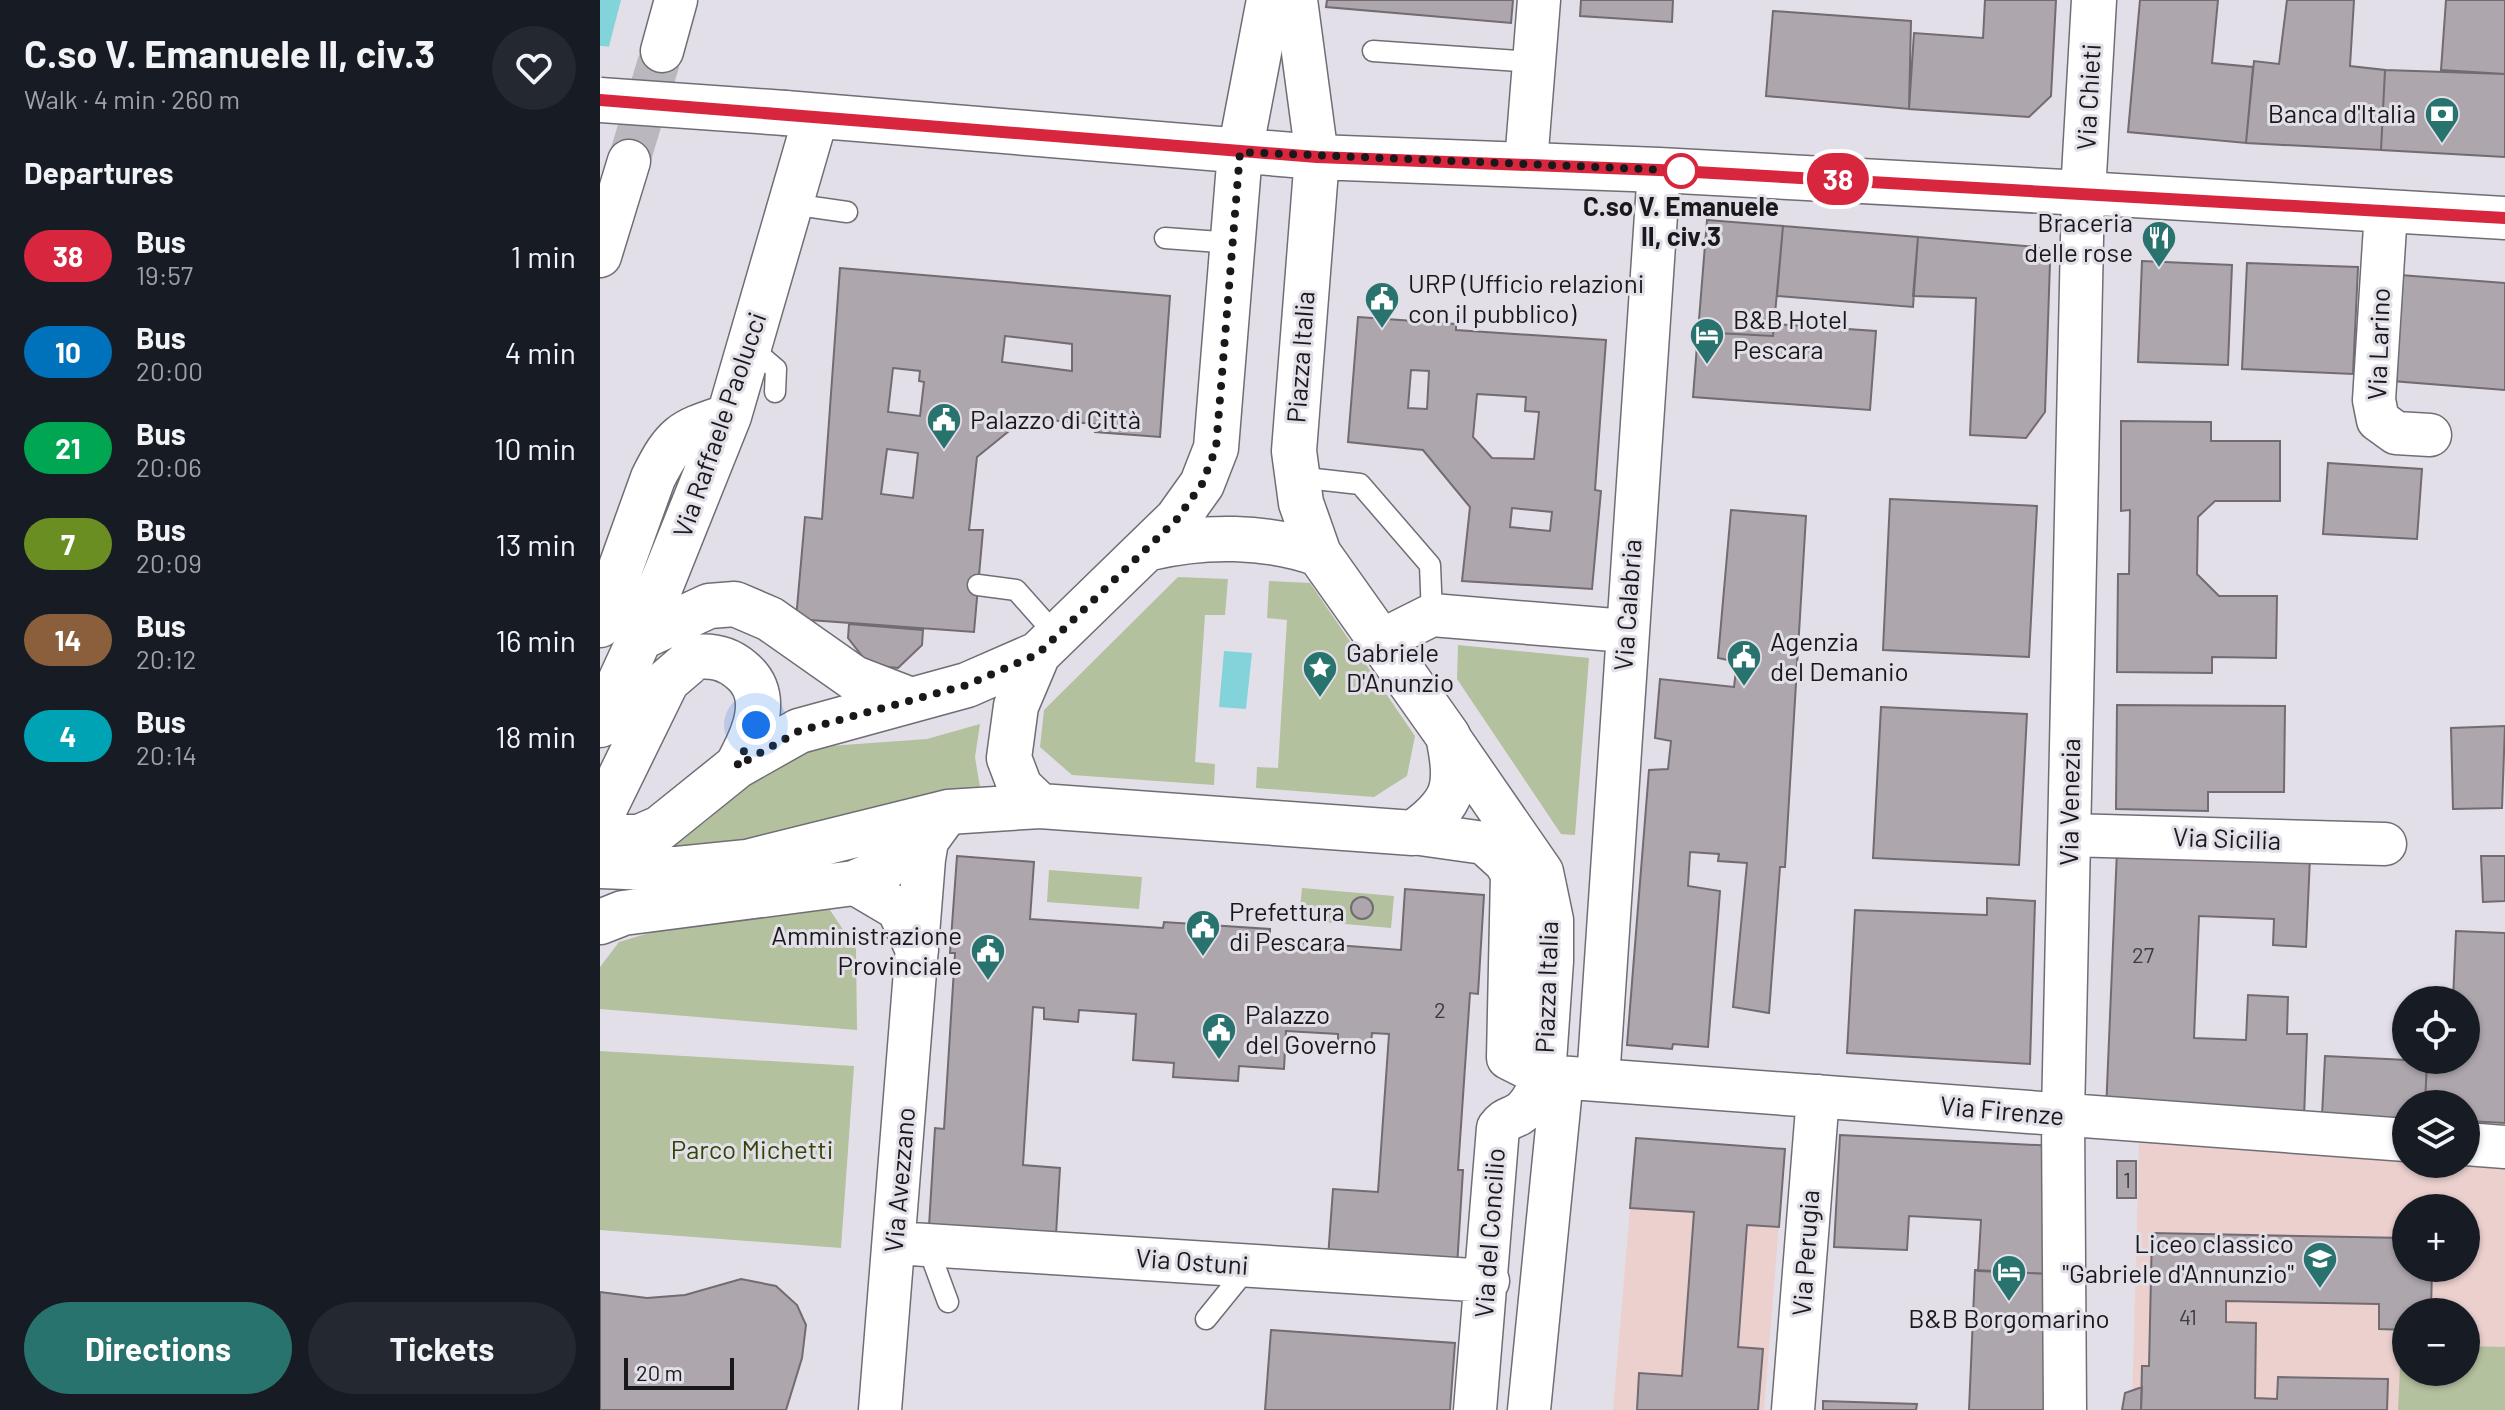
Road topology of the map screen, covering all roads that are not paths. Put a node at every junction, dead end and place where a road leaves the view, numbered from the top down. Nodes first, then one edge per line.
1 (676, 0) edge
2 (1269, 0) edge
3 (1296, 0) edge
4 (1539, 0) edge
5 (2094, 0) edge
6 (662, 51) tunnel mouth
7 (1373, 51) dead end
8 (1534, 62) junction
9 (600, 100) edge
10 (800, 114) junction
11 (1240, 152) junction
12 (1317, 157) junction
13 (629, 161) tunnel mouth
14 (1526, 163) junction
15 (1659, 170) junction
16 (2083, 193) junction
17 (791, 204) junction
18 (2386, 211) junction
19 (847, 212) dead end
20 (2505, 218) edge
21 (1165, 238) dead end
22 (1233, 243) junction
23 (600, 256) edge
24 (749, 346) junction
25 (775, 392) dead end
26 (729, 416) junction
27 (2430, 435) dead end
28 (1297, 477) junction
29 (1150, 548) junction
30 (1319, 554) junction
31 (978, 585) dead end
32 (1432, 615) junction
33 (1626, 631) junction
34 (620, 632) edge
35 (1382, 640) junction
36 (1048, 645) junction
37 (911, 700) junction
38 (600, 725) edge
39 (1448, 736) junction
40 (737, 766) junction
41 (1040, 806) junction
42 (948, 812) junction
43 (1413, 833) junction
44 (2069, 835) junction
45 (2385, 844) dead end
46 (607, 846) edge
47 (1542, 872) junction
48 (1610, 876) junction
49 (854, 883) junction
50 (600, 922) edge
51 (917, 950) junction
52 (1553, 1073) junction
53 (1818, 1096) junction
54 (2063, 1116) junction
55 (2392, 1139) edge
56 (2480, 1145) edge
57 (2505, 1147) edge
58 (911, 1244) junction
59 (1249, 1266) junction
60 (1488, 1281) junction
61 (948, 1302) dead end
62 (1206, 1319) dead end
63 (880, 1410) edge
64 (1475, 1410) edge
65 (1529, 1410) edge
66 (1793, 1410) edge
67 (2065, 1410) edge

1 - 6 street
2 - 11 street
3 - 12 street
4 - 8 street
5 - 16 street, Via Chieti
7 - 8 lane
8 - 14 street
9 - 10 street, bridge
10 - 11 street
10 - 17 street, Via Raffaele Paolucci
11 - 12 street
11 - 22 street
12 - 14 street
12 - 28 street, Piazza Italia
13 - 23 street
14 - 15 street
15 - 16 street
15 - 33 street, Via Calabria
16 - 18 street
16 - 44 street, Via Venezia
17 - 19 lane
17 - 24 street, Via Raffaele Paolucci
18 - 20 street
18 - 27 street, Via Larino
21 - 22 lane
22 - 29 street
24 - 25 lane
24 - 26 street, Via Raffaele Paolucci
26 - 34 street, Via Raffaele Paolucci
26 - 34 street
28 - 30 street, Piazza Italia
28 - 32 lane
29 - 30 street
29 - 36 street
30 - 35 street, Piazza Italia
31 - 36 lane
32 - 33 street
32 - 35 street
33 - 48 street, Via Calabria
34 - 37 street
34 - 38 street, Via Raffaele Paolucci
35 - 39 street, Piazza Italia
36 - 37 street
36 - 41 street
37 - 40 street
39 - 43 street, Piazza Italia
39 - 47 street, Piazza Italia
40 - 46 street
40 - 46 street
41 - 42 street, Piazza Italia
41 - 43 street, Piazza Italia
42 - 46 street, Piazza Italia
42 - 49 street
42 - 51 street, Via Avezzano
43 - 52 street, Piazza Italia
44 - 45 street, Via Sicilia
44 - 54 street, Via Venezia
47 - 48 street
47 - 52 street, Piazza Italia
48 - 52 street, Via Calabria
49 - 50 street
49 - 51 street, Via Avezzano
51 - 58 street, Via Avezzano
52 - 53 street, Via Firenze
52 - 60 street, Via del Concilio
52 - 65 street, Via del Concilio
53 - 54 street, Via Firenze
53 - 66 street, Via Perugia
54 - 55 street, Via Firenze
54 - 67 street, Via Venezia
56 - 57 street
58 - 59 street, Via Ostuni
58 - 61 lane
58 - 63 street, Via Avezzano
59 - 60 street, Via Ostuni
59 - 62 lane
60 - 64 street, Via del Concilio

